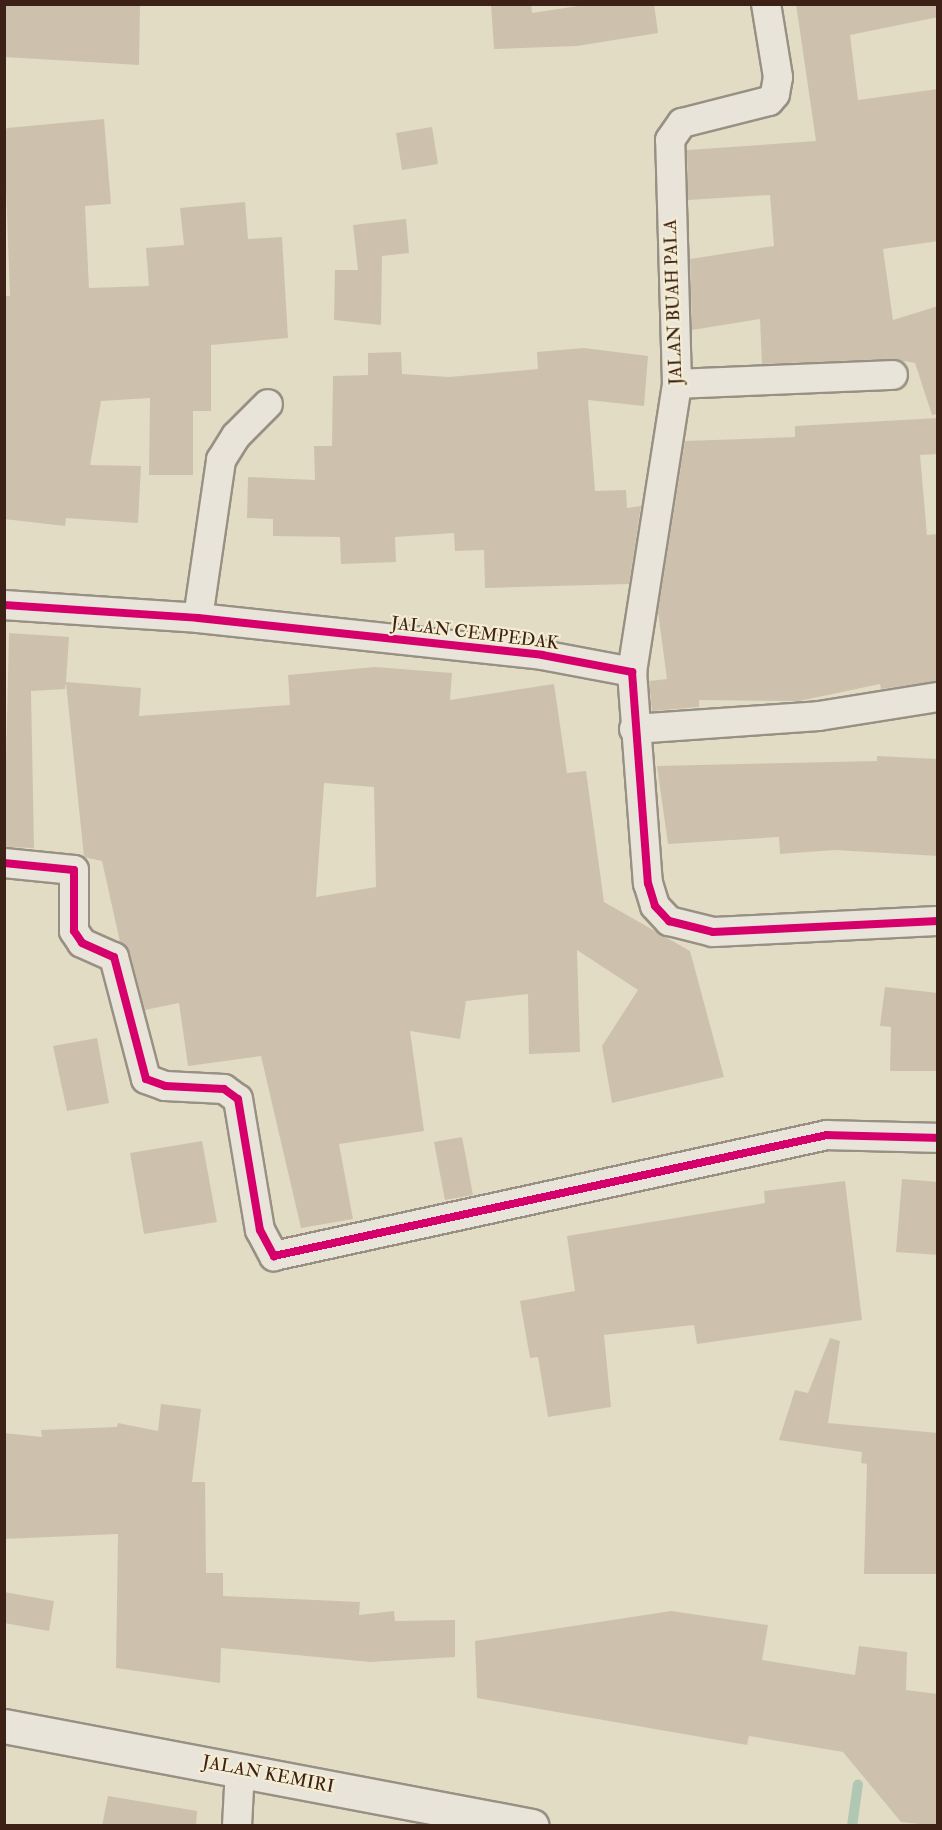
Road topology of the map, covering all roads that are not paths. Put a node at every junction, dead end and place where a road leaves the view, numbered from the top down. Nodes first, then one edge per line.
1 (766, 4) edge
2 (893, 375) dead end
3 (677, 384) junction
4 (268, 404) dead end
5 (4, 605) edge
6 (198, 618) junction
7 (632, 672) junction
8 (938, 697) edge
9 (634, 729) junction
10 (4, 863) edge
11 (938, 921) edge
12 (938, 1138) edge
13 (4, 1726) edge
14 (240, 1769) junction
15 (237, 1826) edge
16 (532, 1826) edge

1 - 3 street, JALAN BUAH PALA
2 - 3 street
3 - 7 street, JALAN BUAH PALA
4 - 6 street
5 - 6 street, JALAN CEMPEDAK
6 - 7 street, JALAN CEMPEDAK
7 - 9 street
8 - 9 street
9 - 11 street
10 - 12 street
13 - 14 street, JALAN KEMIRI
14 - 15 street
14 - 16 street, JALAN KEMIRI

